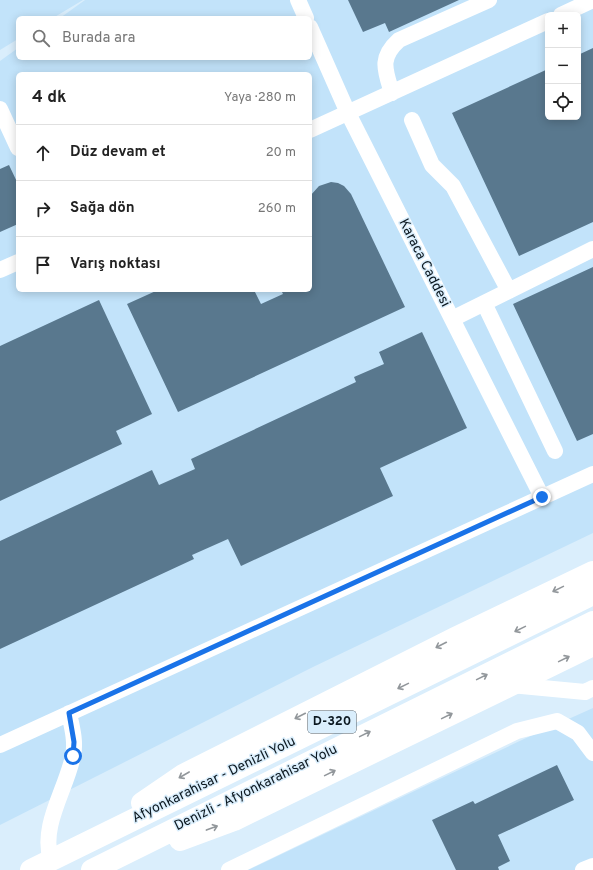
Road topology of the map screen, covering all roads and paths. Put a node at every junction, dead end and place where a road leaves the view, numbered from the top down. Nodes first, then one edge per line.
1 (298, 0) edge
2 (489, 0) edge
3 (593, 0) edge
4 (567, 12) edge
5 (305, 16) edge
6 (545, 22) edge
7 (312, 32) edge
8 (392, 93) junction
9 (0, 109) edge
10 (348, 113) junction
11 (412, 120) dead end
12 (312, 129) edge
13 (16, 144) edge
14 (593, 249) edge
15 (16, 263) edge
16 (0, 270) edge
17 (509, 291) junction
18 (484, 303) junction
19 (452, 319) junction
20 (555, 451) dead end
21 (593, 474) edge
22 (542, 497) junction
23 (593, 572) edge
24 (593, 594) edge
25 (593, 622) edge
26 (593, 645) edge
27 (511, 685) junction
28 (593, 688) edge
29 (69, 713) junction
30 (0, 745) edge
31 (593, 753) edge
32 (71, 850) junction
33 (51, 860) junction
34 (593, 866) edge
35 (31, 870) edge
36 (92, 870) edge
37 (96, 870) edge
38 (229, 870) edge
39 (583, 870) edge

1 - 5 street
2 - 8 street
3 - 4 street
6 - 8 street
7 - 10 street, Karaca Caddesi
8 - 10 street
9 - 13 street
10 - 12 street
10 - 19 street, Karaca Caddesi
11 - 17 street
14 - 17 street
15 - 16 street
17 - 18 street
18 - 19 street
18 - 20 street
19 - 22 street, Karaca Caddesi
21 - 22 street
22 - 29 street
23 -> 32 highway
24 -> 32 highway, Afyonkarahisar - Denizli Yolu / D-320
36 -> 25 highway, Denizli - Afyonkarahisar Yolu / D-320
27 -> 26 highway
27 - 28 street
37 -> 27 highway
29 - 30 street
29 - 33 street
31 - 38 street
32 - 33 highway, D-320
33 - 35 highway, D-320
34 - 39 street

